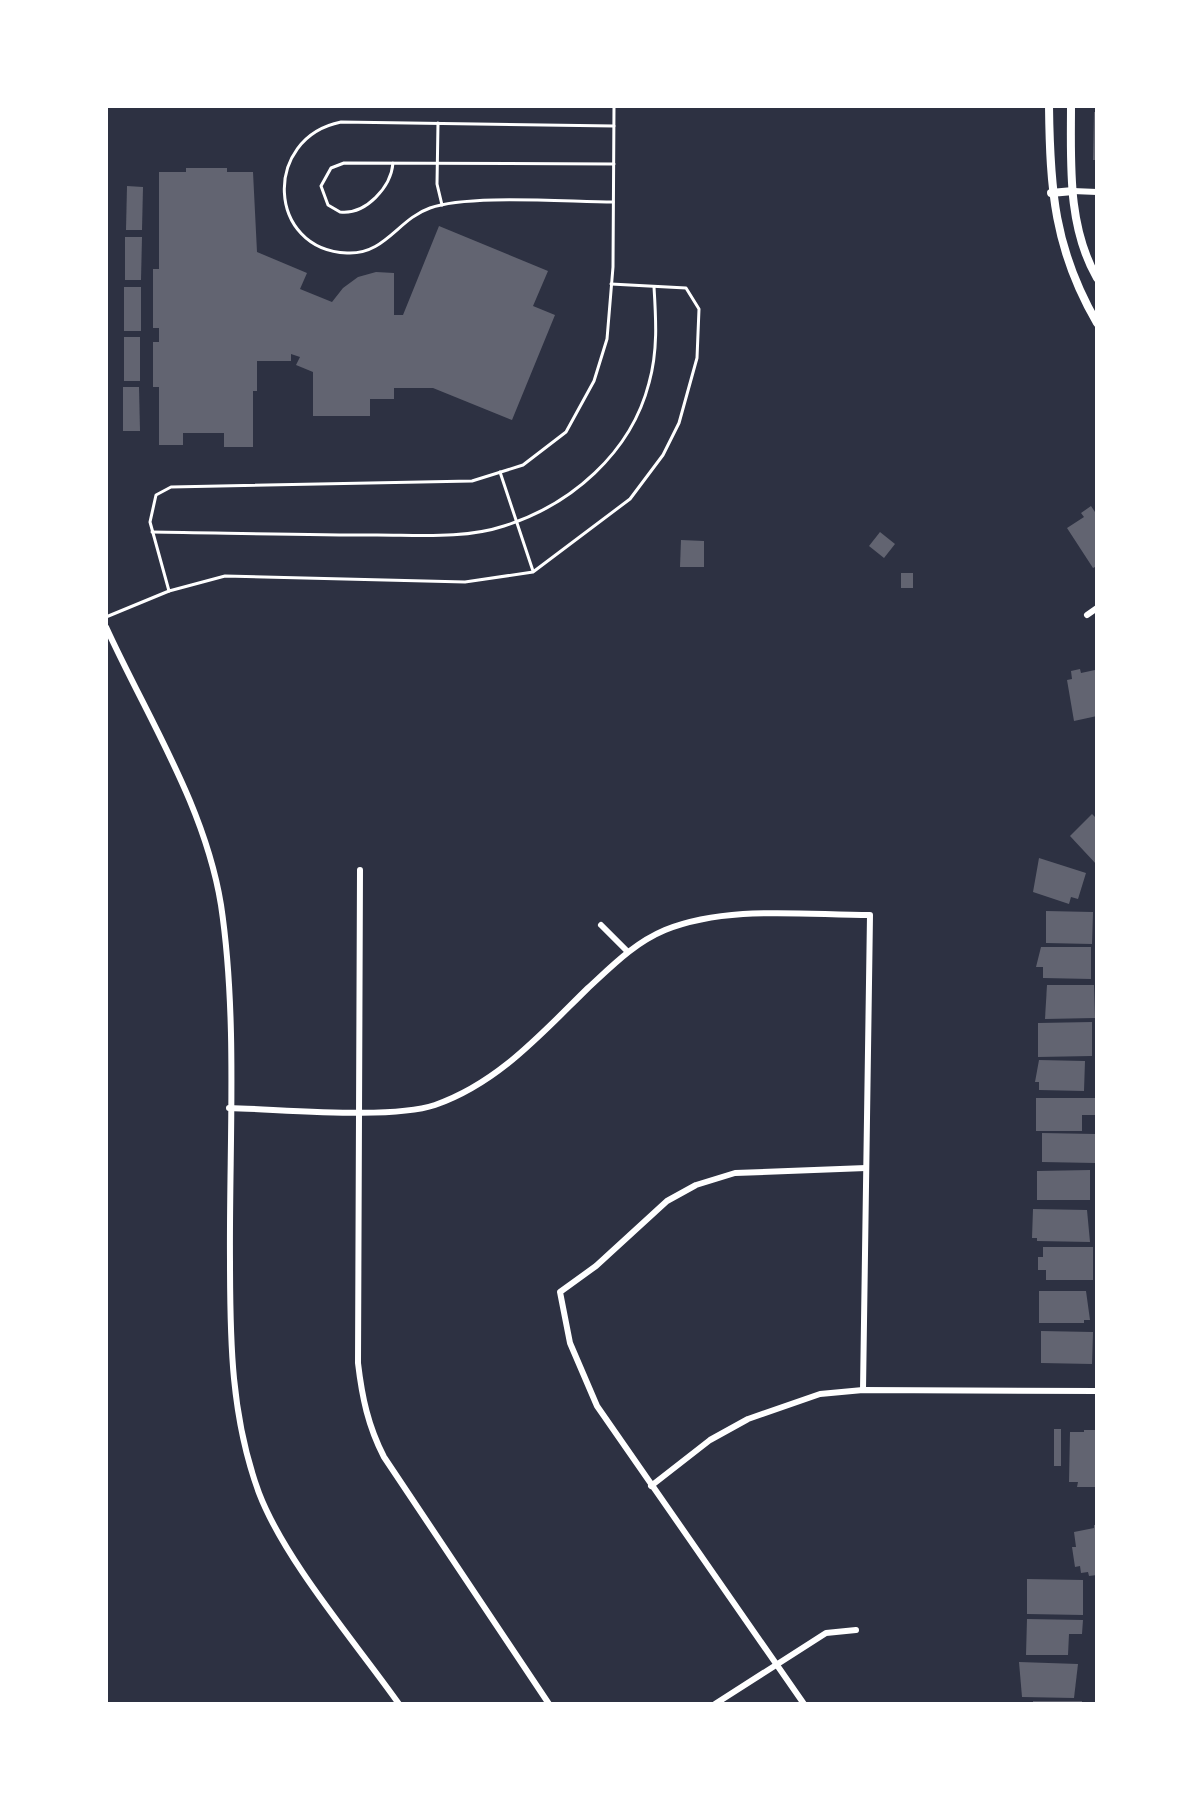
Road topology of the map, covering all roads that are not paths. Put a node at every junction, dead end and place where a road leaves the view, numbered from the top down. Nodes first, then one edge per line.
1 (614, 106) edge
2 (1049, 106) edge
3 (1071, 106) edge
4 (438, 123) junction
5 (614, 126) junction
6 (393, 163) junction
7 (437, 163) junction
8 (614, 164) junction
9 (1073, 191) junction
10 (1097, 192) edge
11 (1051, 193) junction
12 (613, 202) junction
13 (442, 205) junction
14 (1097, 278) edge
15 (611, 284) junction
16 (654, 287) junction
17 (1097, 323) edge
18 (500, 472) junction
19 (515, 522) junction
20 (152, 532) junction
21 (533, 572) junction
22 (169, 591) junction
23 (1097, 608) edge
24 (1087, 615) dead end
25 (106, 617) edge
26 (106, 627) edge
27 (360, 870) dead end
28 (601, 925) dead end
29 (627, 951) junction
30 (229, 1108) junction
31 (359, 1111) junction
32 (866, 1168) junction
33 (863, 1390) junction
34 (1097, 1391) edge
35 (651, 1486) junction
36 (856, 1630) dead end
37 (776, 1664) junction
38 (399, 1704) edge
39 (549, 1704) edge
40 (715, 1704) edge
41 (804, 1704) edge

1 - 5 lane
2 - 11 street
3 - 9 street
4 - 5 lane
4 - 7 lane
4 - 13 lane
5 - 8 lane
6 - 6 lane
6 - 7 lane
7 - 8 lane
7 - 13 lane
8 - 12 lane
9 - 10 street
9 - 11 street
9 - 14 street
11 - 17 street
12 - 13 lane
12 - 15 lane
15 - 16 lane
15 - 18 lane
16 - 19 lane
16 - 21 lane
18 - 19 lane
18 - 20 lane
19 - 20 lane
19 - 21 lane
20 - 22 lane
21 - 22 lane
22 - 25 lane
23 - 24 street
26 - 30 street
27 - 31 street
28 - 29 street
29 - 31 street
29 - 32 street
30 - 31 street
30 - 38 street
31 - 39 street
32 - 33 street
32 - 35 street
33 - 34 street
33 - 35 street
35 - 37 street
36 - 37 street
37 - 40 street
37 - 41 street

